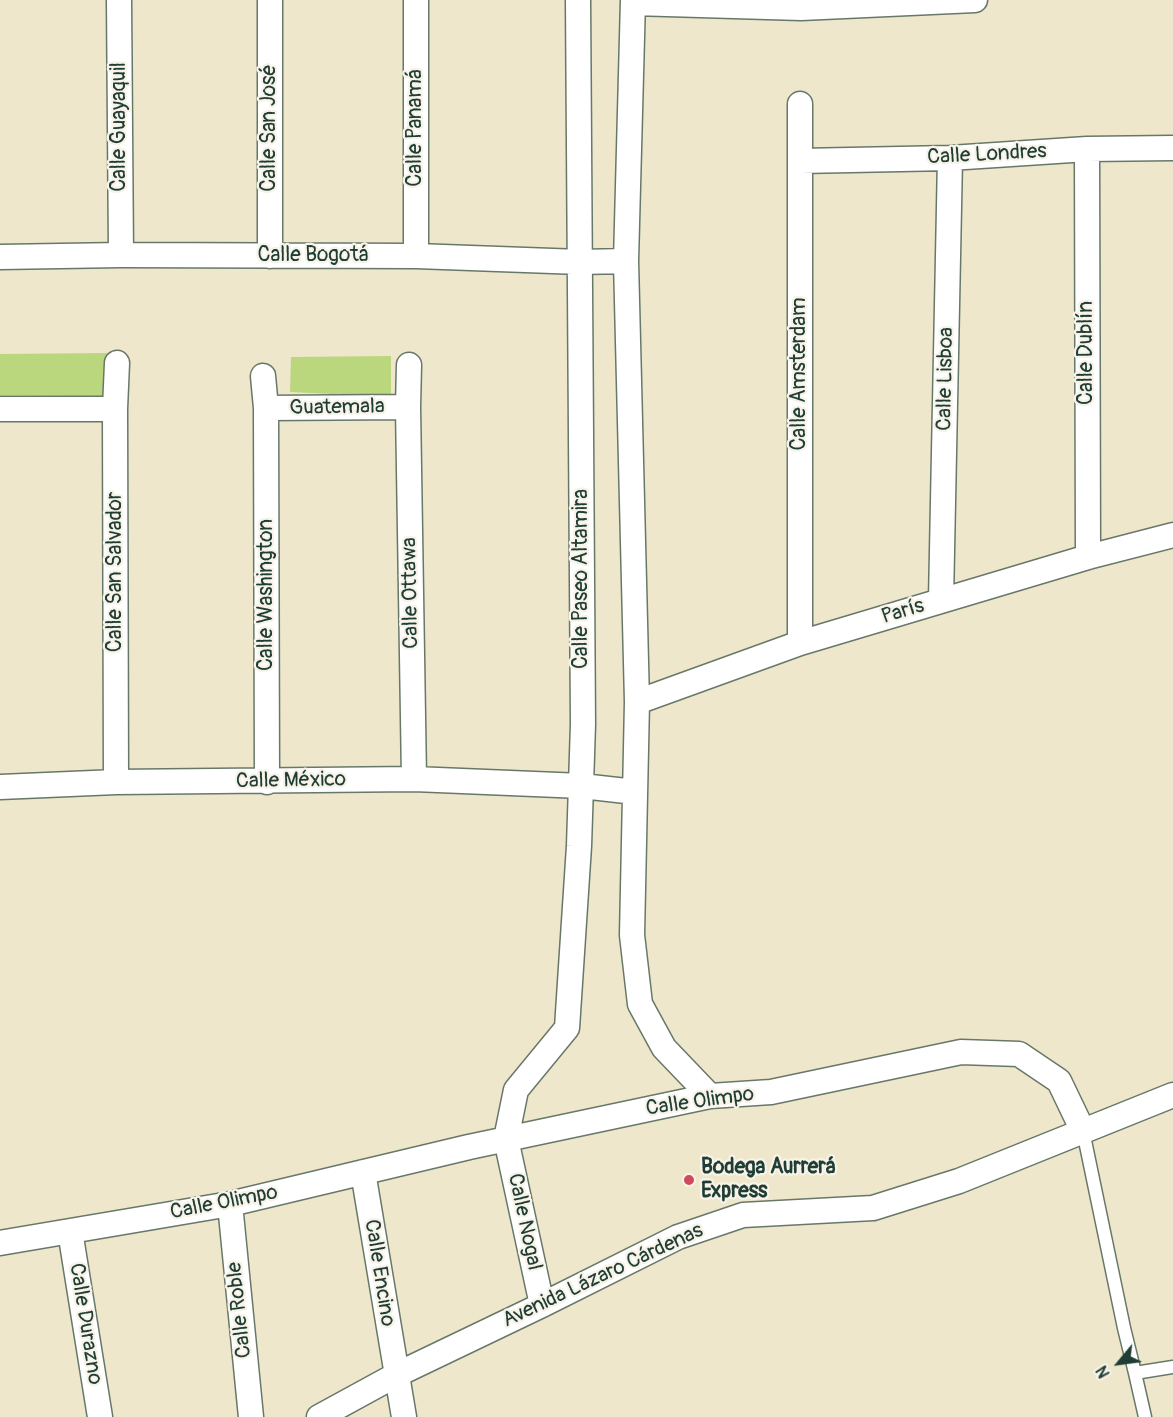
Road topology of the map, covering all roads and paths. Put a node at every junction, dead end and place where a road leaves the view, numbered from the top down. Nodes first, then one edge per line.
1 (119, 0) edge
2 (270, 0) edge
3 (416, 0) edge
4 (578, 0) edge
5 (975, 0) edge
6 (633, 1) edge
7 (942, 1) edge
8 (801, 4) edge
9 (800, 104) dead end
10 (1173, 148) edge
11 (1087, 149) junction
12 (950, 158) junction
13 (801, 161) junction
14 (121, 255) junction
15 (270, 256) junction
16 (416, 256) junction
17 (0, 257) edge
18 (626, 261) junction
19 (580, 262) junction
20 (117, 363) dead end
21 (409, 366) dead end
22 (263, 376) dead end
23 (408, 407) junction
24 (266, 408) junction
25 (0, 409) edge
26 (115, 409) junction
27 (1173, 535) edge
28 (1088, 557) junction
29 (941, 600) junction
30 (800, 643) junction
31 (637, 702) junction
32 (414, 779) junction
33 (116, 782) junction
34 (267, 782) junction
35 (582, 786) junction
36 (0, 787) edge
37 (635, 792) junction
38 (1173, 1095) edge
39 (710, 1096) junction
40 (1083, 1131) junction
41 (506, 1139) junction
42 (363, 1172) junction
43 (230, 1204) junction
44 (70, 1231) junction
45 (0, 1243) edge
46 (542, 1305) junction
47 (1173, 1367) edge
48 (1135, 1373) junction
49 (396, 1375) junction
50 (100, 1417) edge
51 (251, 1417) edge
52 (319, 1417) edge
53 (404, 1417) edge
54 (1145, 1417) edge

1 - 14 street, Calle Guayaquil
2 - 15 street, Calle San José
3 - 16 street, Calle Panamá
4 - 19 street, Calle Paseo Altamira
5 - 7 street
6 - 8 street
6 - 18 street
7 - 8 street
9 - 13 street, Calle Amsterdam
10 - 11 street, Calle Londres
11 - 12 street, Calle Londres
11 - 28 street, Calle Dublín
12 - 13 street, Calle Londres
12 - 29 street, Calle Lisboa
13 - 30 street, Calle Amsterdam
14 - 15 street, Calle Bogotá
14 - 17 street, Calle Bogotá
15 - 16 street, Calle Bogotá
16 - 19 street, Calle Bogotá
18 - 19 street, Calle Bogotá
18 - 31 street
19 - 35 street, Calle Paseo Altamira
20 - 26 street, Calle San Salvador
21 - 23 street, Calle Ottawa
22 - 24 street, Calle Washington
23 - 24 street, Guatemala
23 - 32 street, Calle Ottawa
24 - 34 street, Calle Washington
25 - 26 street
26 - 33 street, Calle San Salvador
27 - 28 street, París
28 - 29 street, París
29 - 30 street, París
30 - 31 street, París
31 - 37 street
32 - 34 street, Calle México
32 - 35 street, Calle México
33 - 34 street, Calle México
33 - 36 street, Calle México
35 - 37 street, Calle México
35 - 41 street, Calle Paseo Altamira
37 - 39 street
38 - 40 street, Avenida Lázaro Cárdenas
39 - 40 street, Calle Olimpo
39 - 41 street, Calle Olimpo
40 - 46 street, Avenida Lázaro Cárdenas
40 - 48 lane, Calle Olimpo
41 - 42 street, Calle Olimpo
41 - 46 street, Calle Nogal
42 - 43 street, Calle Olimpo
42 - 49 street, Calle Encino
43 - 44 street, Calle Olimpo
43 - 51 street, Calle Roble
44 - 45 street, Calle Olimpo
44 - 50 street, Calle Durazno
46 - 49 street, Avenida Lázaro Cárdenas
47 - 48 lane
48 - 54 lane, Calle Olimpo
49 - 52 street, Avenida Lázaro Cárdenas
49 - 53 street, Calle Encino

